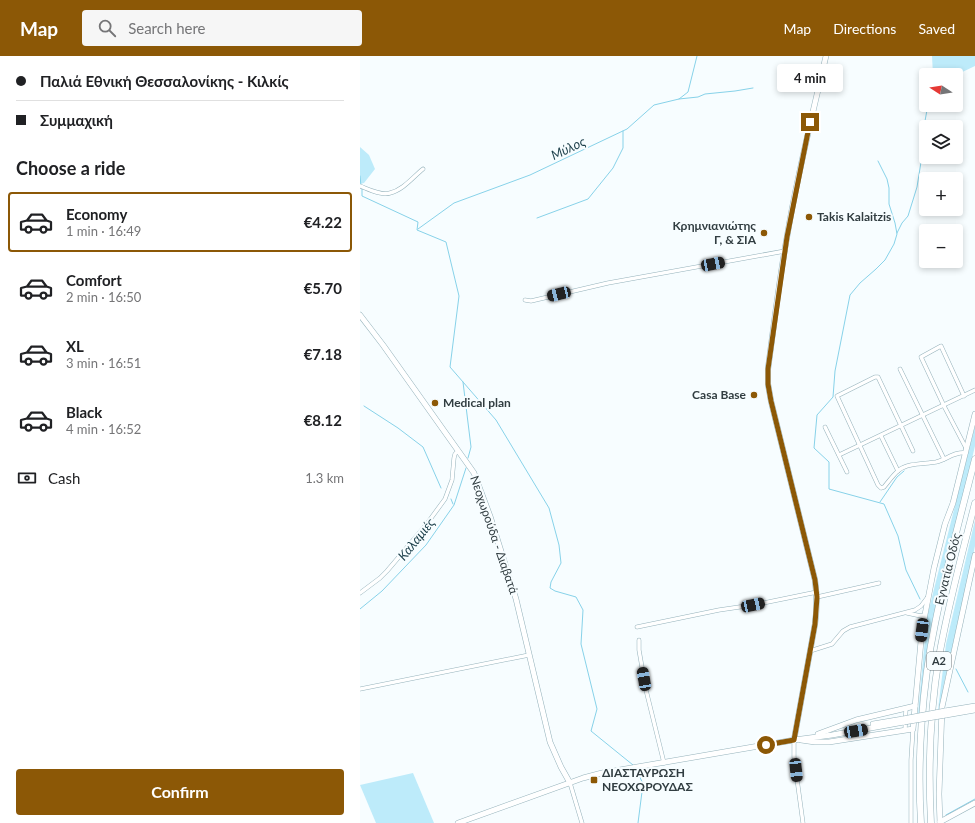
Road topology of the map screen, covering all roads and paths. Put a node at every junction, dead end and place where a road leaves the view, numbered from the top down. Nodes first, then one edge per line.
1 (826, 56) edge
2 (423, 169) dead end
3 (362, 187) edge
4 (785, 251) junction
5 (524, 300) dead end
6 (360, 314) edge
7 (900, 369) dead end
8 (975, 390) edge
9 (964, 396) junction
10 (944, 406) junction
11 (975, 414) edge
12 (923, 416) junction
13 (901, 426) junction
14 (825, 427) dead end
15 (881, 436) junction
16 (860, 446) junction
17 (914, 450) dead end
18 (458, 451) junction
19 (966, 451) junction
20 (839, 455) junction
21 (944, 459) junction
22 (975, 459) edge
23 (898, 471) junction
24 (847, 472) dead end
25 (975, 503) edge
26 (975, 556) edge
27 (879, 583) dead end
28 (360, 593) edge
29 (929, 593) junction
30 (817, 594) junction
31 (915, 610) junction
32 (906, 613) junction
33 (925, 615) junction
34 (637, 627) dead end
35 (639, 640) dead end
36 (810, 651) junction
37 (529, 655) junction
38 (360, 688) edge
39 (915, 706) junction
40 (975, 706) edge
41 (906, 708) junction
42 (975, 710) edge
43 (946, 713) junction
44 (913, 729) junction
45 (905, 730) junction
46 (808, 737) junction
47 (794, 740) junction
48 (664, 763) junction
49 (570, 783) junction
50 (975, 803) edge
51 (458, 823) edge
52 (582, 823) edge
53 (802, 823) edge
54 (911, 823) edge
55 (920, 823) edge
56 (930, 823) edge
57 (940, 823) edge

1 - 4 street
2 - 3 street
4 - 5 street
4 - 30 street
6 - 18 street, Νεοχωρούδα - Διαβατά
7 - 12 street
8 - 9 street
9 - 10 street
9 - 10 street
10 - 12 street
10 - 19 street
11 - 19 street
12 - 13 street
12 - 21 street
13 - 15 street
13 - 16 street
13 - 17 street
14 - 20 street
15 - 16 street
15 - 23 street
16 - 20 street
16 - 23 street
18 - 28 street
18 - 37 street, Νεοχωρούδα - Διαβατά
19 - 21 street
19 - 29 street
20 - 24 street
21 - 23 street
22 - 55 highway, Εγνατία Οδός / Α2
25 - 56 highway, Εγνατία Οδός / Α2
26 - 57 street
27 - 30 street
29 - 31 street
29 - 33 street
30 - 34 street
30 - 36 street
31 - 32 street
31 - 33 street
32 - 33 street
32 - 36 street
33 - 39 street
35 - 48 street
36 - 47 street
37 - 38 street
37 - 49 street, Νεοχωρούδα - Διαβατά
39 - 41 street
39 - 44 street
40 - 43 street
41 - 45 street
41 - 46 street
42 - 43 street
43 - 46 street, bridge
44 - 45 street
44 - 54 street
45 - 47 street
46 - 47 street
47 - 48 street
47 - 53 street
48 - 49 street
49 - 51 street
49 - 52 street
50 - 57 street

